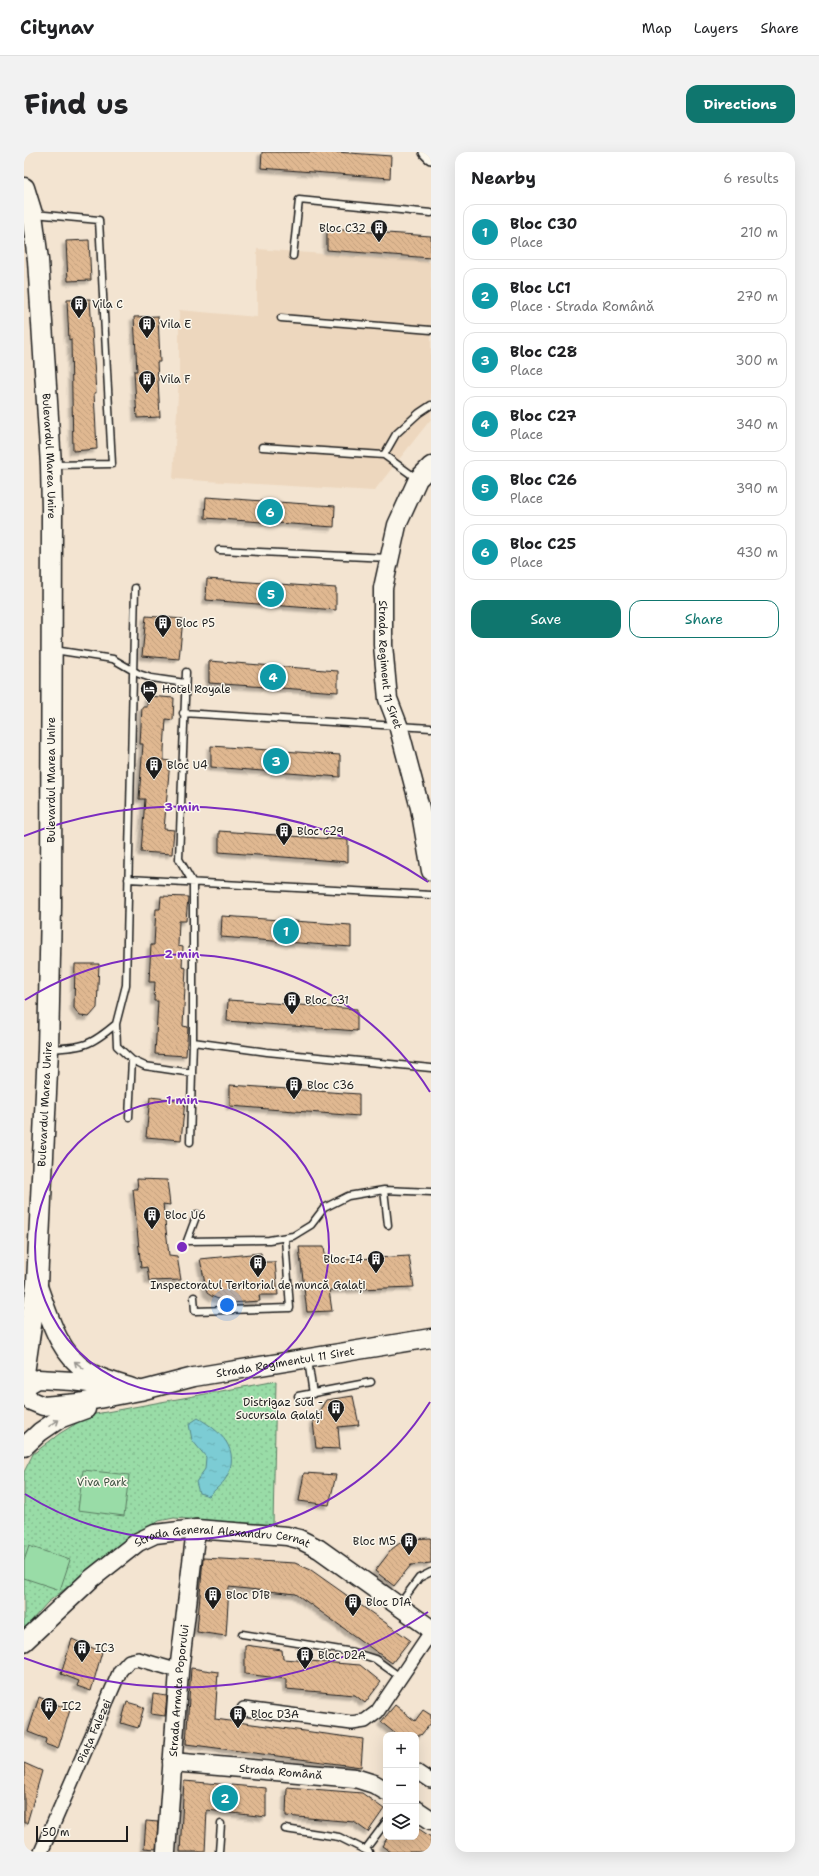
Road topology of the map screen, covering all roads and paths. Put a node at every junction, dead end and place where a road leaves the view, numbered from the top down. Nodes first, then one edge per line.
1 (426, 152) edge
2 (431, 158) edge
3 (24, 188) edge
4 (431, 213) edge
5 (32, 214) junction
6 (293, 256) dead end
7 (281, 318) dead end
8 (431, 330) edge
9 (431, 405) edge
10 (262, 447) dead end
11 (384, 455) junction
12 (51, 465) junction
13 (431, 466) edge
14 (418, 479) junction
15 (219, 550) dead end
16 (389, 558) junction
17 (135, 588) dead end
18 (52, 650) junction
19 (133, 670) junction
20 (186, 672) dead end
21 (185, 683) junction
22 (183, 713) junction
23 (398, 726) junction
24 (431, 728) edge
25 (431, 871) edge
26 (128, 879) junction
27 (193, 883) junction
28 (431, 895) edge
29 (116, 1024) junction
30 (193, 1042) junction
31 (48, 1050) junction
32 (132, 1060) junction
33 (431, 1068) edge
34 (192, 1073) junction
35 (129, 1117) dead end
36 (190, 1142) dead end
37 (384, 1190) junction
38 (431, 1192) edge
39 (197, 1214) dead end
40 (388, 1225) dead end
41 (285, 1238) junction
42 (37, 1284) junction
43 (194, 1297) dead end
44 (431, 1338) edge
45 (308, 1359) junction
46 (24, 1373) edge
47 (371, 1382) dead end
48 (24, 1387) edge
49 (140, 1391) junction
50 (24, 1392) edge
51 (313, 1394) junction
52 (298, 1396) dead end
53 (24, 1447) edge
54 (196, 1529) junction
55 (431, 1572) edge
56 (398, 1606) junction
57 (431, 1629) edge
58 (431, 1632) edge
59 (242, 1634) dead end
60 (24, 1642) edge
61 (179, 1671) junction
62 (400, 1677) junction
63 (244, 1709) dead end
64 (172, 1762) junction
65 (419, 1773) edge
66 (431, 1781) edge
67 (383, 1789) edge
68 (419, 1812) edge
69 (431, 1820) edge
70 (221, 1824) dead end
71 (383, 1827) edge
72 (285, 1829) dead end
73 (367, 1851) edge
74 (41, 1852) edge
75 (166, 1852) edge
76 (219, 1852) edge

1 - 2 street
3 - 5 main road, Bulevardul Marea Unire
4 - 6 lane
5 - 12 main road, Bulevardul Marea Unire
5 - 12 lane
7 - 8 lane
9 - 11 lane
10 - 11 lane
11 - 14 lane
12 - 18 main road, Bulevardul Marea Unire
13 - 14 street, Strada Regiment 11 Siret
14 - 16 street, Strada Regiment 11 Siret
15 - 16 lane
16 - 23 street, Strada Regiment 11 Siret
17 - 19 lane
18 - 19 lane
18 - 31 main road, Bulevardul Marea Unire
19 - 21 lane
19 - 26 lane
20 - 21 lane
21 - 22 lane
22 - 23 lane
22 - 27 lane
23 - 24 lane
23 - 25 street, Strada Regiment 11 Siret
26 - 27 lane
26 - 29 lane
27 - 28 lane
27 - 30 lane
29 - 31 lane
29 - 32 lane
30 - 33 lane
30 - 34 lane
31 - 42 main road, Bulevardul Marea Unire
32 - 34 lane
32 - 35 lane
34 - 36 lane
37 - 38 lane
37 - 40 lane
37 - 41 lane
39 - 41 lane
41 - 43 lane
42 - 46 main road, Bulevardul Marea Unire
49 -> 42 street
44 - 45 street, Strada Regimentul 11 Siret
45 - 49 street, Strada Regimentul 11 Siret
45 - 51 lane
47 - 51 lane
48 - 49 street
49 - 50 street
53 -> 49 street
51 - 52 lane
54 - 56 street, Strada General Alexandru Cernat
54 - 60 street, Strada General Alexandru Cernat
54 - 61 street, Strada Armata Poporului
55 - 56 lane
56 - 57 street, Strada General Alexandru Cernat
58 - 62 street
59 - 62 lane
61 - 64 street, Strada Armata Poporului
61 - 74 street, Piața Falezei
62 - 63 street
64 - 67 street, Strada Română
64 - 75 street, Strada Armata Poporului
65 - 66 street
68 - 69 street
70 - 76 lane
71 - 73 lane
72 - 73 lane

